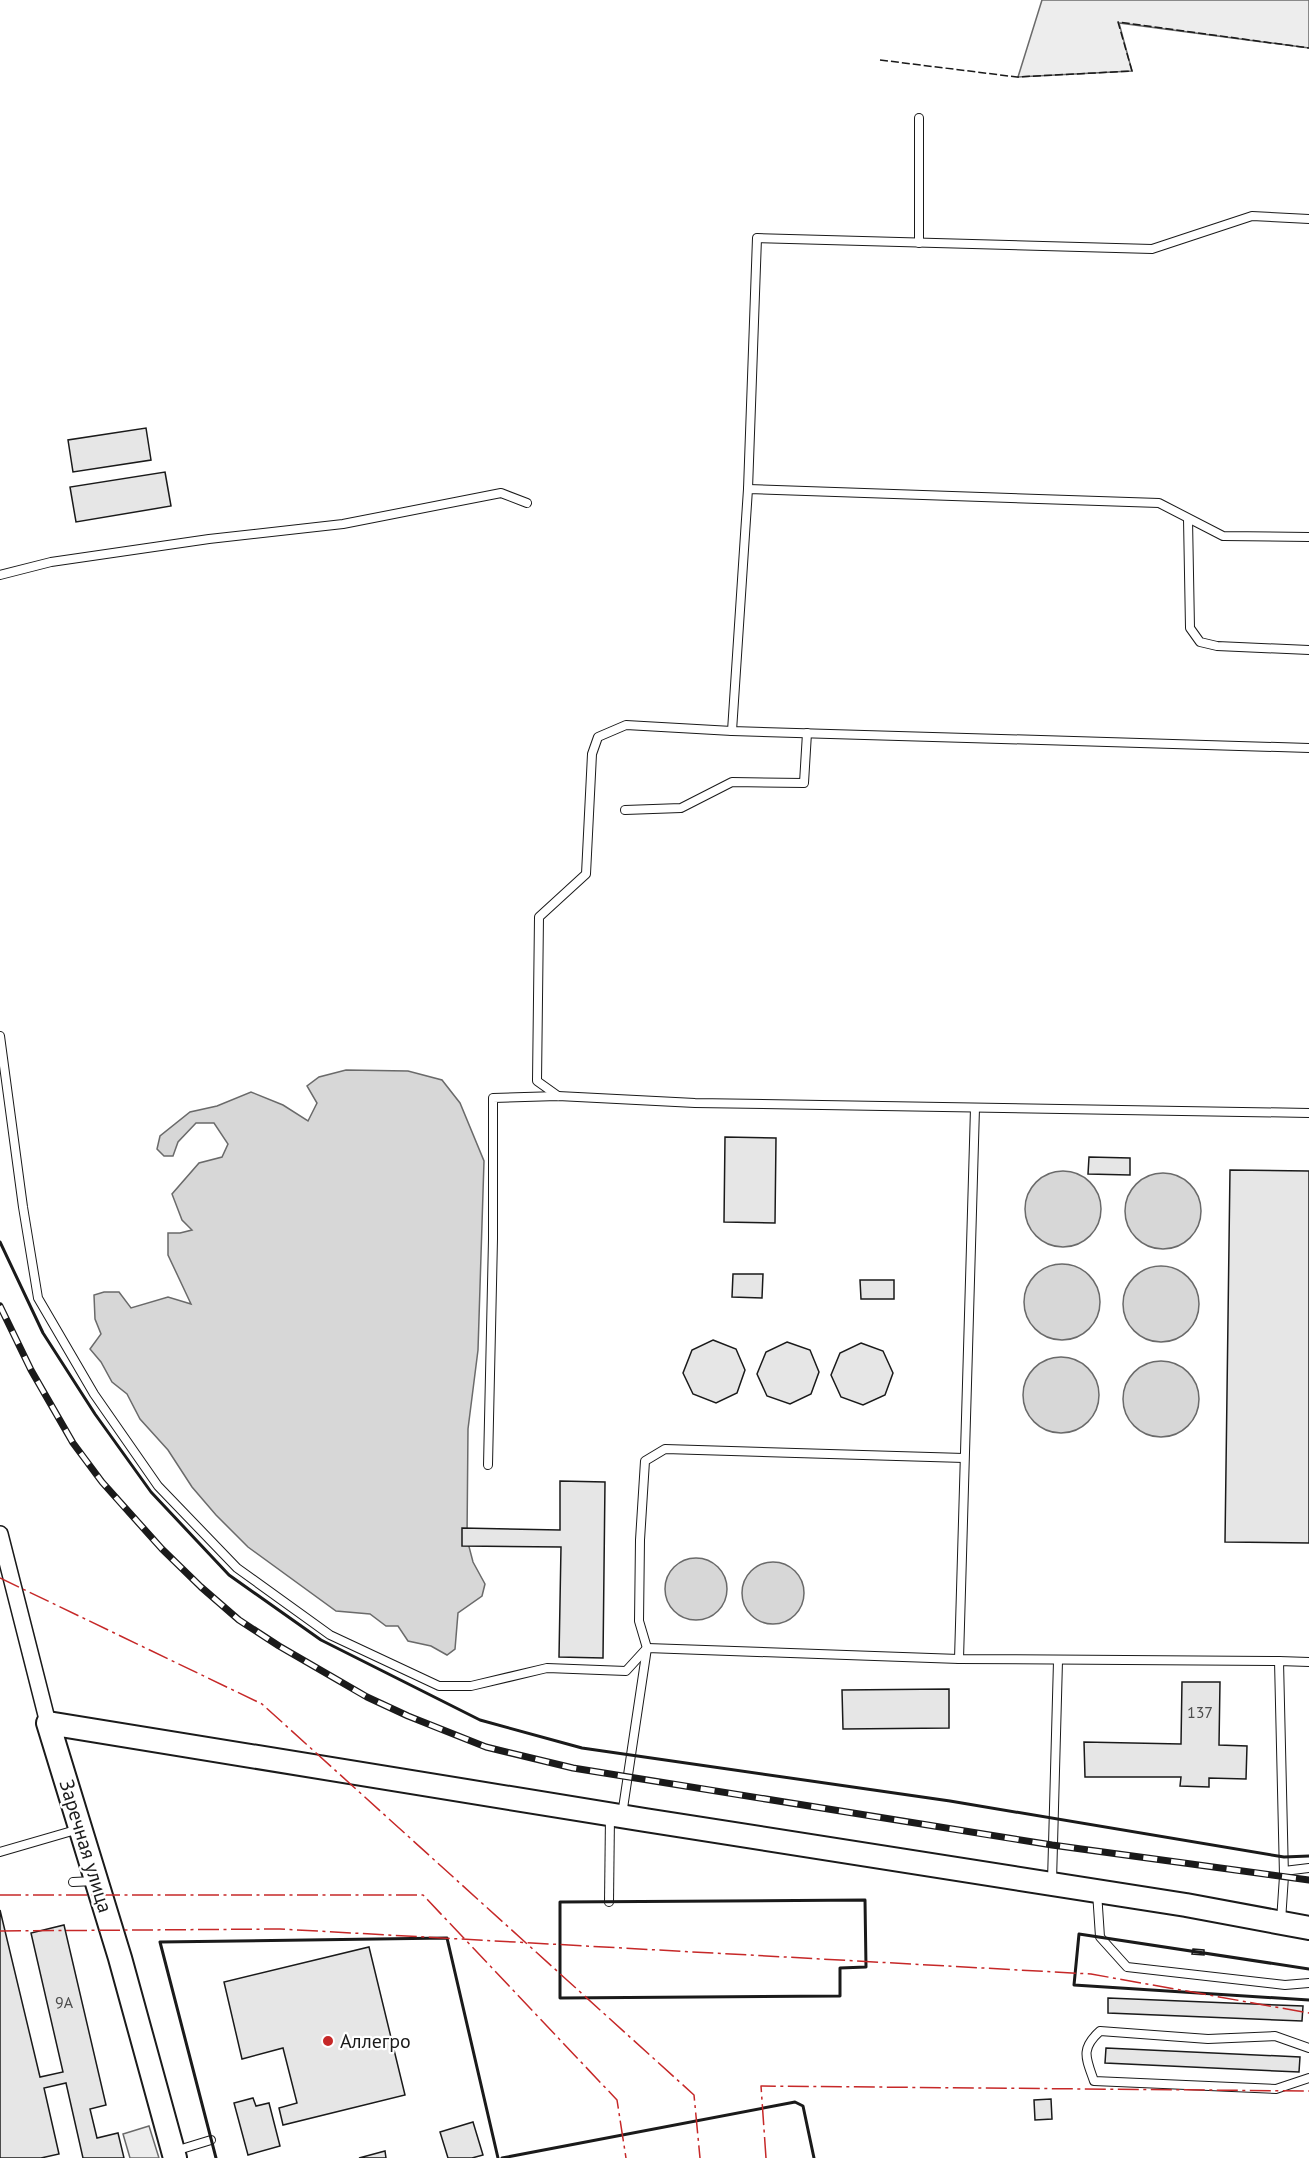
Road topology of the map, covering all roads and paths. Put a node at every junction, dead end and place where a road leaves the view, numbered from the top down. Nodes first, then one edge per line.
1 (919, 118) dead end
2 (1309, 219) edge
3 (919, 243) junction
4 (748, 489) junction
5 (527, 503) dead end
6 (1188, 519) junction
7 (1309, 537) edge
8 (0, 575) edge
9 (1309, 650) edge
10 (732, 731) junction
11 (807, 733) junction
12 (1309, 747) edge
13 (625, 810) dead end
14 (0, 1036) edge
15 (558, 1096) junction
16 (975, 1108) junction
17 (1309, 1113) edge
18 (964, 1458) junction
19 (488, 1465) dead end
20 (0, 1534) edge
21 (647, 1648) junction
22 (959, 1659) junction
23 (1058, 1661) junction
24 (1279, 1661) junction
25 (1309, 1662) edge
26 (48, 1723) junction
27 (616, 1816) junction
28 (80, 1828) junction
29 (0, 1852) edge
30 (1309, 1868) edge
31 (1284, 1871) junction
32 (96, 1880) junction
33 (73, 1882) dead end
34 (1052, 1884) junction
35 (1096, 1891) junction
36 (609, 1902) dead end
37 (1281, 1922) junction
38 (1309, 1928) edge
39 (1309, 1983) edge
40 (1309, 2048) edge
41 (1309, 2078) edge
42 (211, 2140) dead end
43 (174, 2155) edge

1 - 3 lane
2 - 3 lane
3 - 4 lane
4 - 6 lane
4 - 10 lane
5 - 8 lane
6 - 7 lane
6 - 9 lane
10 - 11 lane
10 - 15 lane
11 - 12 lane
11 - 13 lane
14 - 21 lane
15 - 16 lane
15 - 19 lane
16 - 17 lane
16 - 18 lane
18 - 21 lane
18 - 22 lane
20 - 26 street, Заречная улица
21 - 22 lane
21 - 27 lane
22 - 23 lane
23 - 24 lane
23 - 34 lane
24 - 25 lane
24 - 31 lane
26 - 27 street
26 - 28 street, Заречная улица
27 - 34 street
27 - 36 lane
28 - 29 lane
28 - 32 street, Заречная улица
30 - 31 lane
31 - 37 lane
32 - 33 lane
32 - 43 street, Заречная улица
34 - 35 street
35 - 37 street
35 - 39 lane
37 - 38 street
40 - 41 lane
42 - 43 lane

